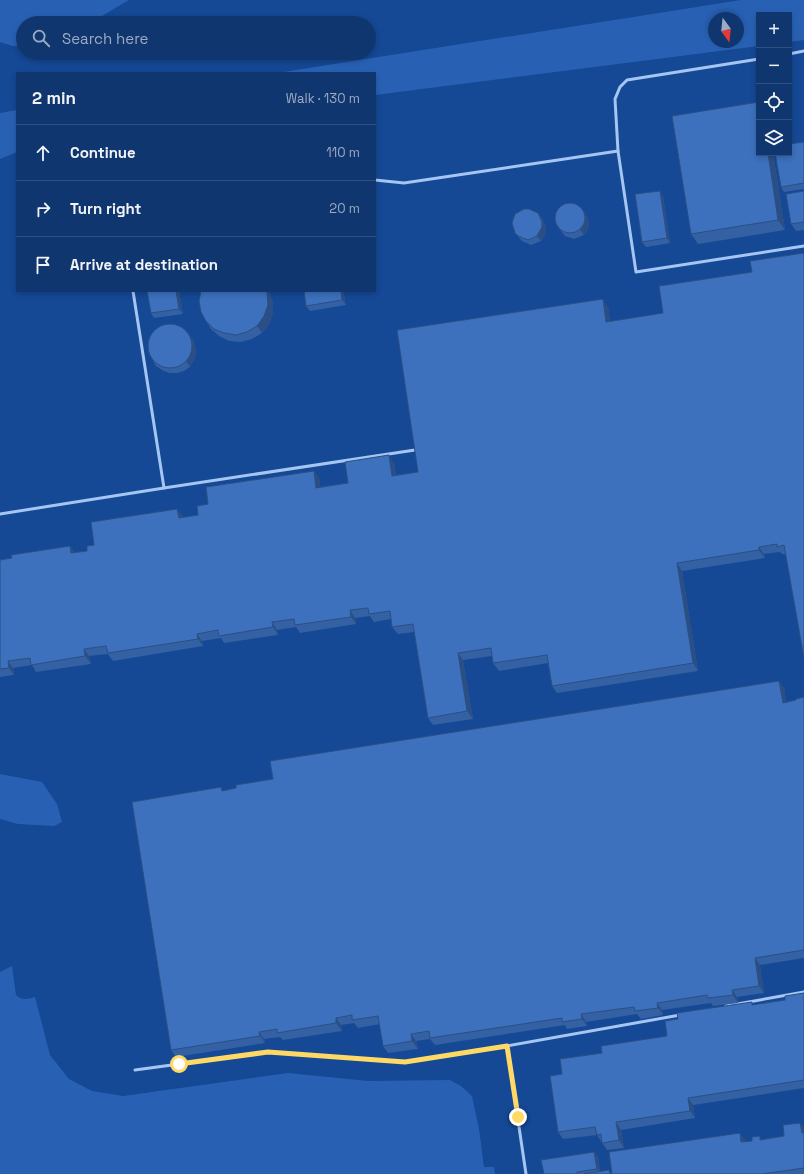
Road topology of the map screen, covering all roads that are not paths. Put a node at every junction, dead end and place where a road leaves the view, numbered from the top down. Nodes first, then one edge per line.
1 (804, 52) edge
2 (792, 54) edge
3 (756, 59) edge
4 (618, 151) junction
5 (376, 180) edge
6 (804, 246) edge
7 (133, 292) edge
8 (415, 450) edge
9 (164, 488) junction
10 (0, 514) edge
11 (804, 992) edge
12 (718, 1008) edge
13 (687, 1013) edge
14 (507, 1046) junction
15 (135, 1070) dead end
16 (526, 1174) edge

1 - 2 lane
3 - 4 lane
4 - 5 lane
4 - 6 lane
7 - 9 lane
8 - 9 lane
9 - 10 lane
11 - 12 lane
13 - 14 lane
14 - 15 lane
14 - 16 lane

